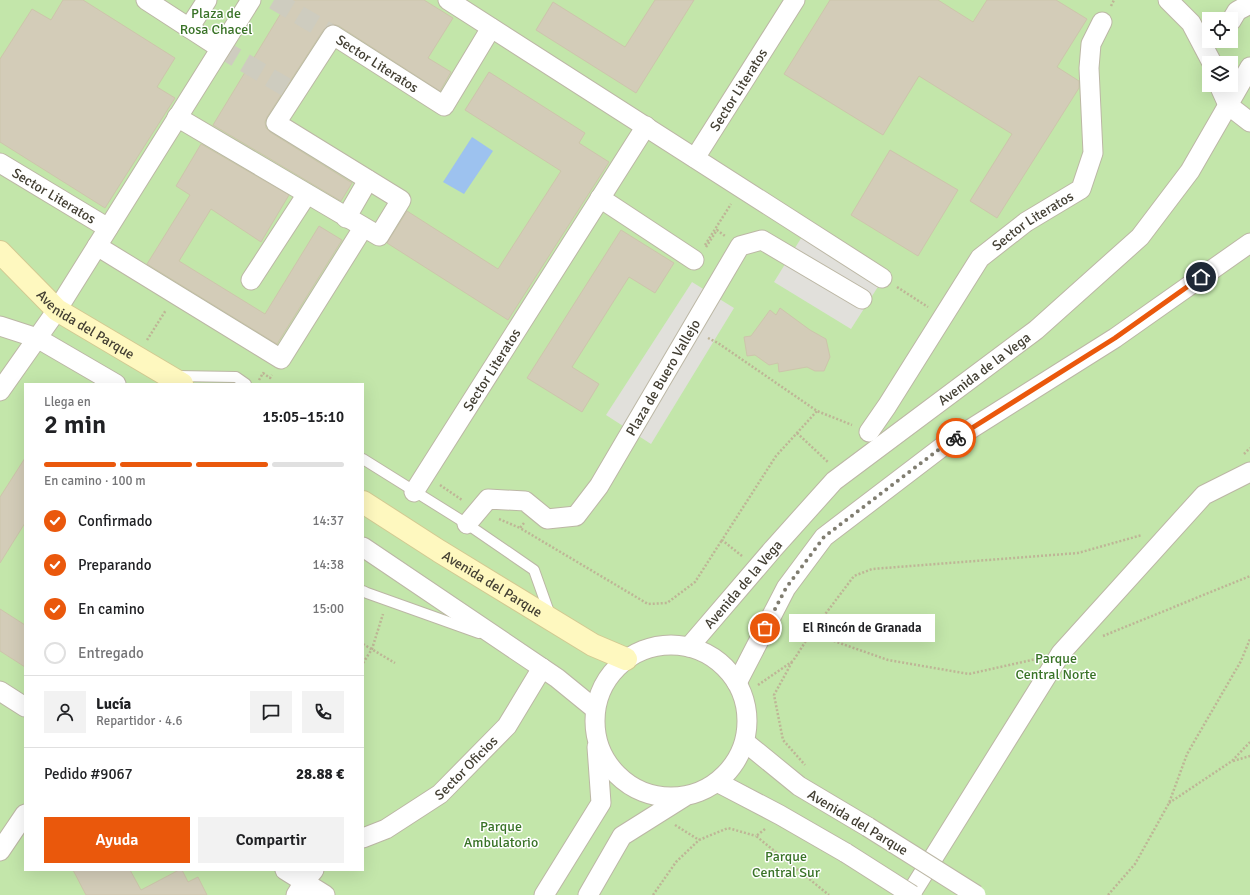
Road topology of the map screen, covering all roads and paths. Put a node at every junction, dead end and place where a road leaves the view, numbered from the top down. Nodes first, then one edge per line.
1 (146, 0) edge
2 (207, 0) edge
3 (251, 0) edge
4 (448, 0) edge
5 (794, 0) edge
6 (1168, 0) edge
7 (1250, 4) edge
8 (1236, 12) edge
9 (1102, 22) dead end
10 (189, 28) junction
11 (492, 28) junction
12 (220, 48) junction
13 (1209, 56) edge
14 (1250, 67) edge
15 (1222, 92) edge
16 (1228, 105) junction
17 (177, 117) junction
18 (1250, 122) edge
19 (646, 126) junction
20 (695, 158) junction
21 (0, 163) edge
22 (368, 180) junction
23 (742, 188) junction
24 (306, 194) junction
25 (600, 198) junction
26 (346, 218) junction
27 (108, 228) junction
28 (363, 228) junction
29 (1250, 243) edge
30 (97, 246) junction
31 (0, 252) edge
32 (694, 260) joint
33 (882, 278) joint
34 (251, 280) dead end
35 (176, 294) junction
36 (862, 299) dead end
37 (57, 310) junction
38 (943, 317) junction
39 (0, 326) edge
40 (37, 338) junction
41 (718, 344) dead end
42 (137, 357) junction
43 (175, 380) edge
44 (114, 383) edge
45 (244, 383) edge
46 (0, 391) edge
47 (817, 410) junction
48 (869, 432) joint
49 (797, 433) junction
50 (1250, 448) edge
51 (364, 460) edge
52 (1245, 465) edge
53 (842, 475) junction
54 (414, 492) junction
55 (364, 503) edge
56 (535, 509) junction
57 (467, 524) junction
58 (1142, 535) dead end
59 (722, 540) junction
60 (364, 548) edge
61 (756, 568) junction
62 (1250, 576) edge
63 (364, 591) edge
64 (386, 600) junction
65 (552, 619) junction
66 (811, 633) junction
67 (1098, 638) dead end
68 (1250, 639) edge
69 (502, 641) junction
70 (364, 645) edge
71 (689, 647) junction
72 (372, 650) junction
73 (1061, 653) junction
74 (626, 659) junction
75 (364, 662) edge
76 (395, 663) dead end
77 (542, 668) junction
78 (740, 689) junction
79 (0, 691) edge
80 (24, 705) edge
81 (595, 709) junction
82 (745, 742) junction
83 (1250, 742) edge
84 (597, 743) junction
85 (1250, 756) edge
86 (1232, 761) junction
87 (717, 782) junction
88 (684, 797) junction
89 (1168, 803) junction
90 (657, 814) junction
91 (24, 815) edge
92 (756, 836) dead end
93 (364, 838) edge
94 (698, 840) junction
95 (0, 851) edge
96 (287, 871) edge
97 (305, 882) edge
98 (325, 895) edge
99 (544, 895) edge
100 (588, 895) edge
101 (653, 895) edge
102 (911, 895) edge
103 (976, 895) edge
104 (1108, 895) edge

1 - 10 street
2 - 10 street
3 - 12 street, Sector Literatos
4 - 11 street
5 - 20 street, Sector Literatos
6 - 13 street
7 - 8 street
9 - 38 street, Sector Literatos
10 - 12 street
11 - 19 street
11 - 22 street, Sector Literatos
12 - 17 street, Sector Literatos
14 - 16 street, Avenida de la Vega
15 - 16 street
16 - 18 street
16 - 53 street, Avenida de la Vega
17 - 24 street, Sector Literatos
17 - 27 street, Sector Literatos
19 - 20 street
19 - 25 street, Sector Literatos
20 - 23 street
21 - 27 street, Sector Literatos
22 - 26 street
22 - 28 street, Sector Literatos
23 - 32 path
23 - 33 street
24 - 26 street, Sector Literatos
24 - 34 street
25 - 32 street
25 - 54 street, Sector Literatos
26 - 28 street, Sector Literatos
27 - 30 street, Sector Literatos
28 - 35 street, Sector Literatos
29 - 78 street
30 - 35 street, Sector Literatos
30 - 37 street, Sector Literatos
31 - 37 street, Avenida del Parque
33 - 38 path
35 - 42 path
36 - 56 street, Plaza de Buero Vallejo
37 - 40 street
37 - 42 street, Avenida del Parque
38 - 48 street, Sector Literatos
39 - 40 street
40 - 44 street
40 - 46 street
41 - 47 path
42 - 43 street, Avenida del Parque
43 - 45 lane
47 - 48 path
47 - 49 path
49 - 53 path
49 - 59 path
50 - 52 path
51 - 54 lane
52 - 73 street
53 - 61 street, Avenida de la Vega
54 - 57 lane
55 - 65 street, Avenida del Parque
56 - 57 street, Plaza de Buero Vallejo
56 - 59 path
57 - 65 lane
58 - 66 path
59 - 61 path
60 - 69 street
61 - 71 street, Avenida de la Vega
62 - 67 path
63 - 64 lane
64 - 69 lane
64 - 72 path
65 - 74 street, Avenida del Parque
66 - 73 path
66 - 78 path
68 - 89 path
69 - 77 street
70 - 72 path
71 - 74 street
71 - 78 street
72 - 75 path
72 - 76 path
73 - 102 street
74 - 81 street
77 - 81 street
77 - 93 street, Sector Oficios
78 - 82 street
79 - 80 street
81 - 84 street
82 - 87 street
82 - 103 street, Avenida del Parque, bridge
83 - 86 path
84 - 88 street
84 - 99 street
85 - 86 path
86 - 89 path
87 - 88 street
87 - 102 street, bridge
88 - 90 street
89 - 104 path
90 - 94 path
90 - 100 street
91 - 95 street
92 - 94 path
94 - 101 path
96 - 97 street
97 - 98 street

